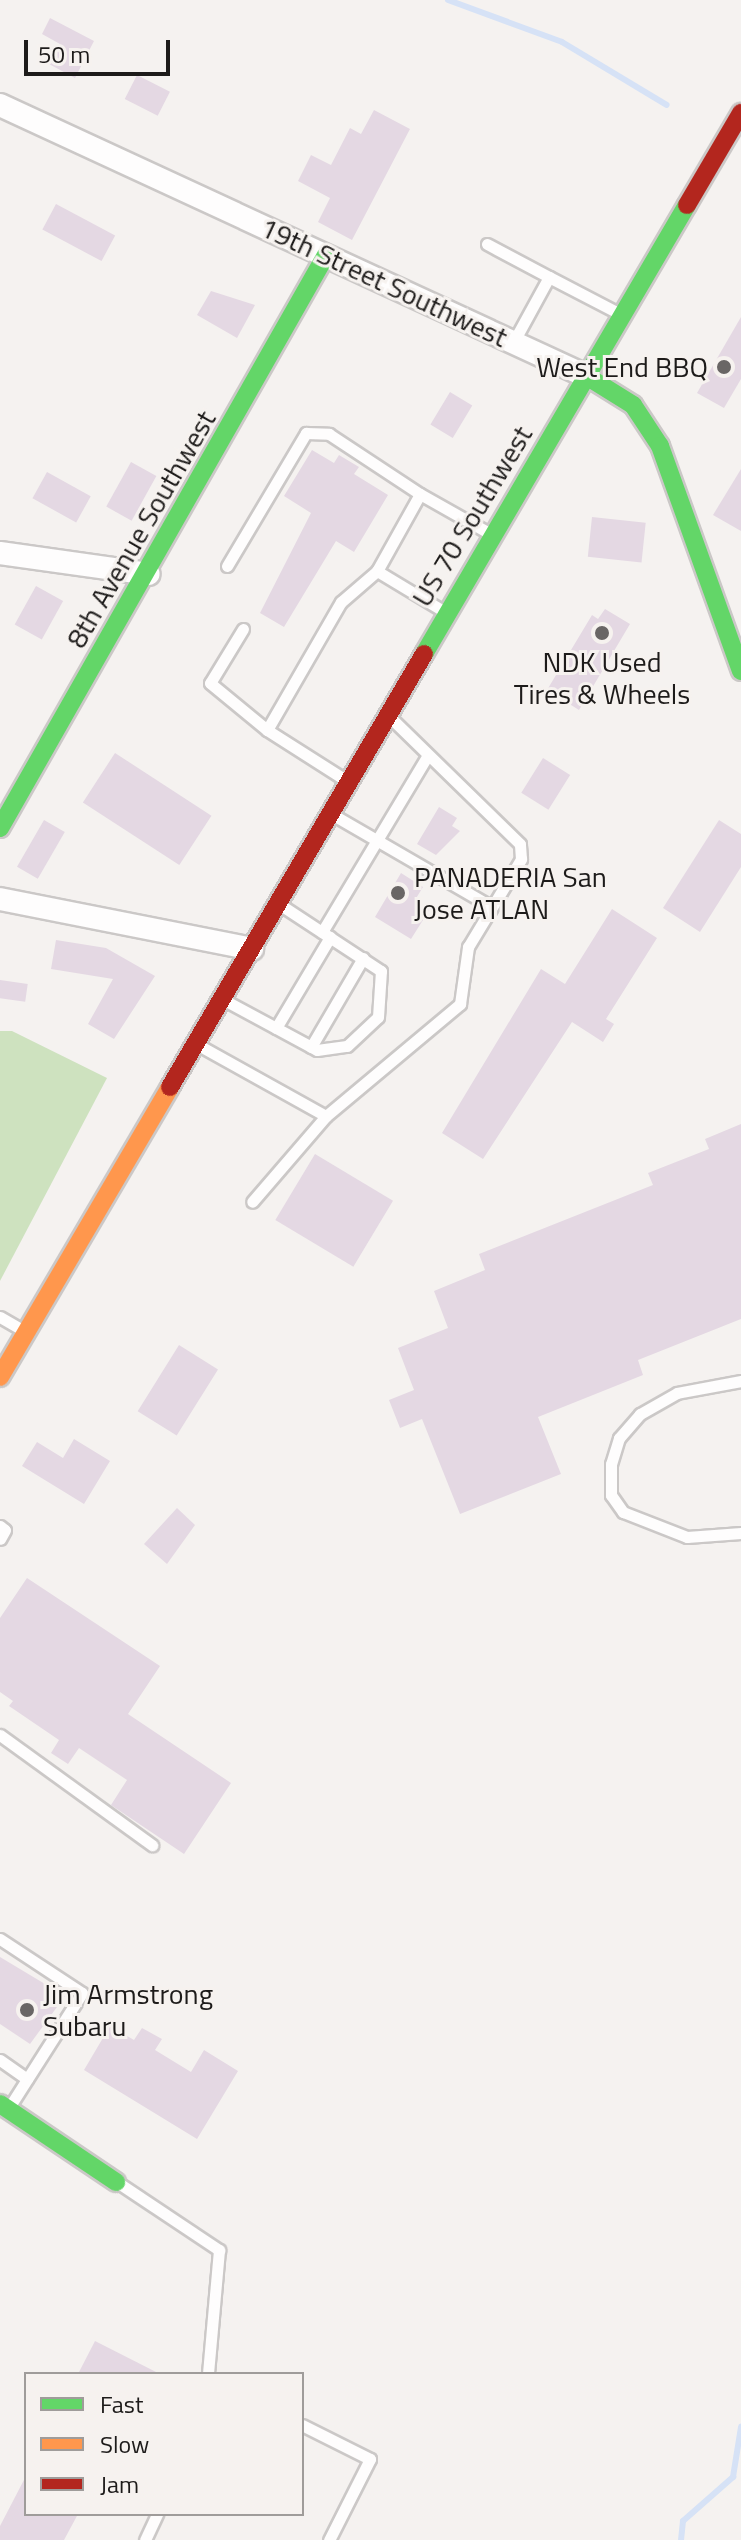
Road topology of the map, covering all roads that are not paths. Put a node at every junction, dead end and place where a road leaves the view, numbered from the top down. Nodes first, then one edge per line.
1 (0, 105) edge
2 (741, 113) edge
3 (487, 244) dead end
4 (326, 255) junction
5 (549, 277) junction
6 (624, 316) junction
7 (514, 341) junction
8 (588, 377) junction
9 (420, 494) junction
10 (492, 535) junction
11 (0, 553) edge
12 (227, 566) dead end
13 (377, 571) junction
14 (149, 574) junction
15 (447, 612) junction
16 (243, 629) dead end
17 (740, 663) edge
18 (387, 715) junction
19 (267, 730) junction
20 (428, 755) junction
21 (348, 781) junction
22 (331, 813) junction
23 (0, 828) edge
24 (377, 840) junction
25 (0, 899) edge
26 (278, 903) junction
27 (492, 907) junction
28 (326, 934) junction
29 (252, 949) junction
30 (363, 958) junction
31 (222, 999) junction
32 (276, 1028) junction
33 (196, 1044) junction
34 (311, 1047) junction
35 (326, 1116) junction
36 (252, 1202) dead end
37 (0, 1317) edge
38 (26, 1332) junction
39 (0, 1377) edge
40 (741, 1381) edge
41 (0, 1526) edge
42 (741, 1533) edge
43 (0, 1539) edge
44 (0, 1735) edge
45 (152, 1845) dead end
46 (0, 1939) edge
47 (0, 2060) edge
48 (27, 2079) junction
49 (4, 2106) edge
50 (116, 2182) joint
51 (208, 2372) edge
52 (304, 2426) edge
53 (156, 2516) edge
54 (145, 2540) edge
55 (329, 2540) edge

1 - 4 street, 19th Street Southwest
2 - 6 main road, US 70 Southwest
3 - 5 lane
4 - 7 street, 19th Street Southwest
4 - 14 main road, 8th Avenue Southwest
5 - 6 lane
5 - 7 lane
6 - 8 main road, US 70 Southwest
7 - 8 street, 19th Street Southwest
8 - 10 main road, US 70 Southwest
8 - 17 main road, 19th Street Southwest
9 - 10 lane
9 - 12 lane
9 - 13 lane
10 - 15 main road, US 70 Southwest
11 - 14 street
13 - 15 lane
13 - 19 lane
14 - 23 main road, 8th Avenue Southwest
15 - 18 main road, US 70 Southwest
16 - 19 lane
18 - 20 lane
18 - 21 main road, US 70 Southwest
19 - 21 lane
20 - 24 lane
20 - 27 lane
21 - 22 main road, US 70 Southwest
22 - 24 lane
22 - 26 main road, US 70 Southwest
24 - 27 lane
24 - 28 lane
25 - 29 street
26 - 28 lane
26 - 29 main road, US 70 Southwest
27 - 35 lane
28 - 30 lane
28 - 32 lane
29 - 31 main road, US 70 Southwest
30 - 34 lane
30 - 34 lane
31 - 32 lane
31 - 33 main road, US 70 Southwest
32 - 34 lane
33 - 35 lane
33 - 38 main road, US 70 Southwest
35 - 36 lane
37 - 38 lane
38 - 39 main road, US 70 Southwest
40 - 42 lane
41 - 43 lane
44 - 45 lane
46 - 48 lane
47 - 48 lane
48 - 49 lane
49 - 50 main road
50 - 51 lane
52 - 55 lane
53 - 54 lane

